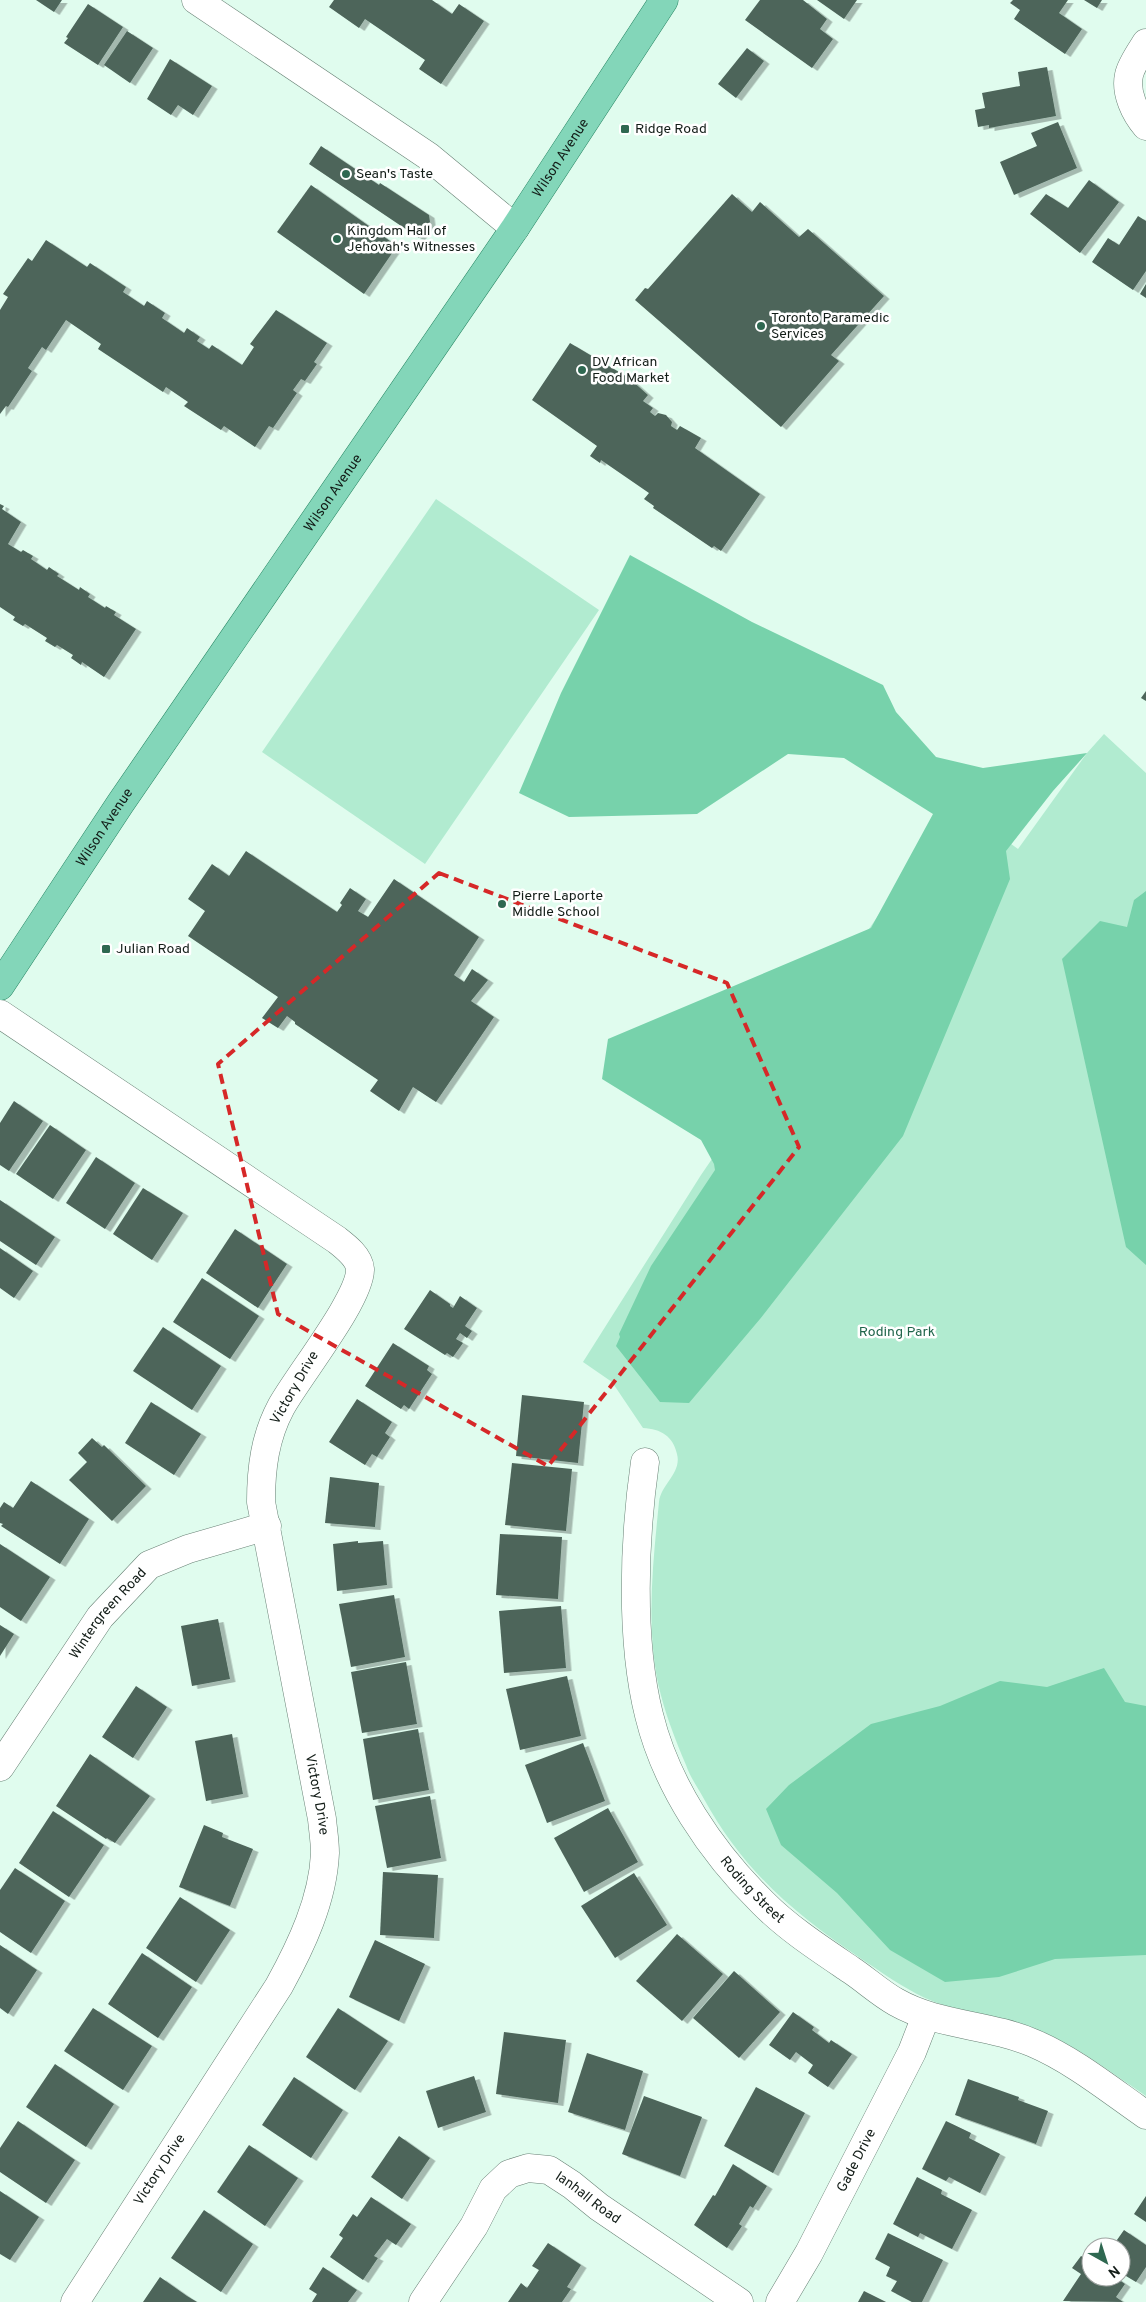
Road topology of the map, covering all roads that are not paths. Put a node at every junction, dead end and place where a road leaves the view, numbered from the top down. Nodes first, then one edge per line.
1 (196, 0) edge
2 (664, 0) edge
3 (1146, 43) edge
4 (1146, 126) edge
5 (515, 228) junction
6 (0, 986) edge
7 (0, 1014) edge
8 (645, 1462) dead end
9 (267, 1526) junction
10 (0, 1767) edge
11 (926, 2016) junction
12 (1146, 2115) edge
13 (75, 2302) edge
14 (423, 2302) edge
15 (739, 2302) edge
16 (780, 2302) edge

1 - 5 street
2 - 5 main road, Wilson Avenue
3 - 4 street
5 - 6 main road, Wilson Avenue
7 - 9 street, Victory Drive
8 - 11 street, Roding Street
9 - 10 street, Wintergreen Road
9 - 13 street, Victory Drive
11 - 12 street, Roding Street
11 - 16 street, Gade Drive
14 - 15 street, Ianhall Road

